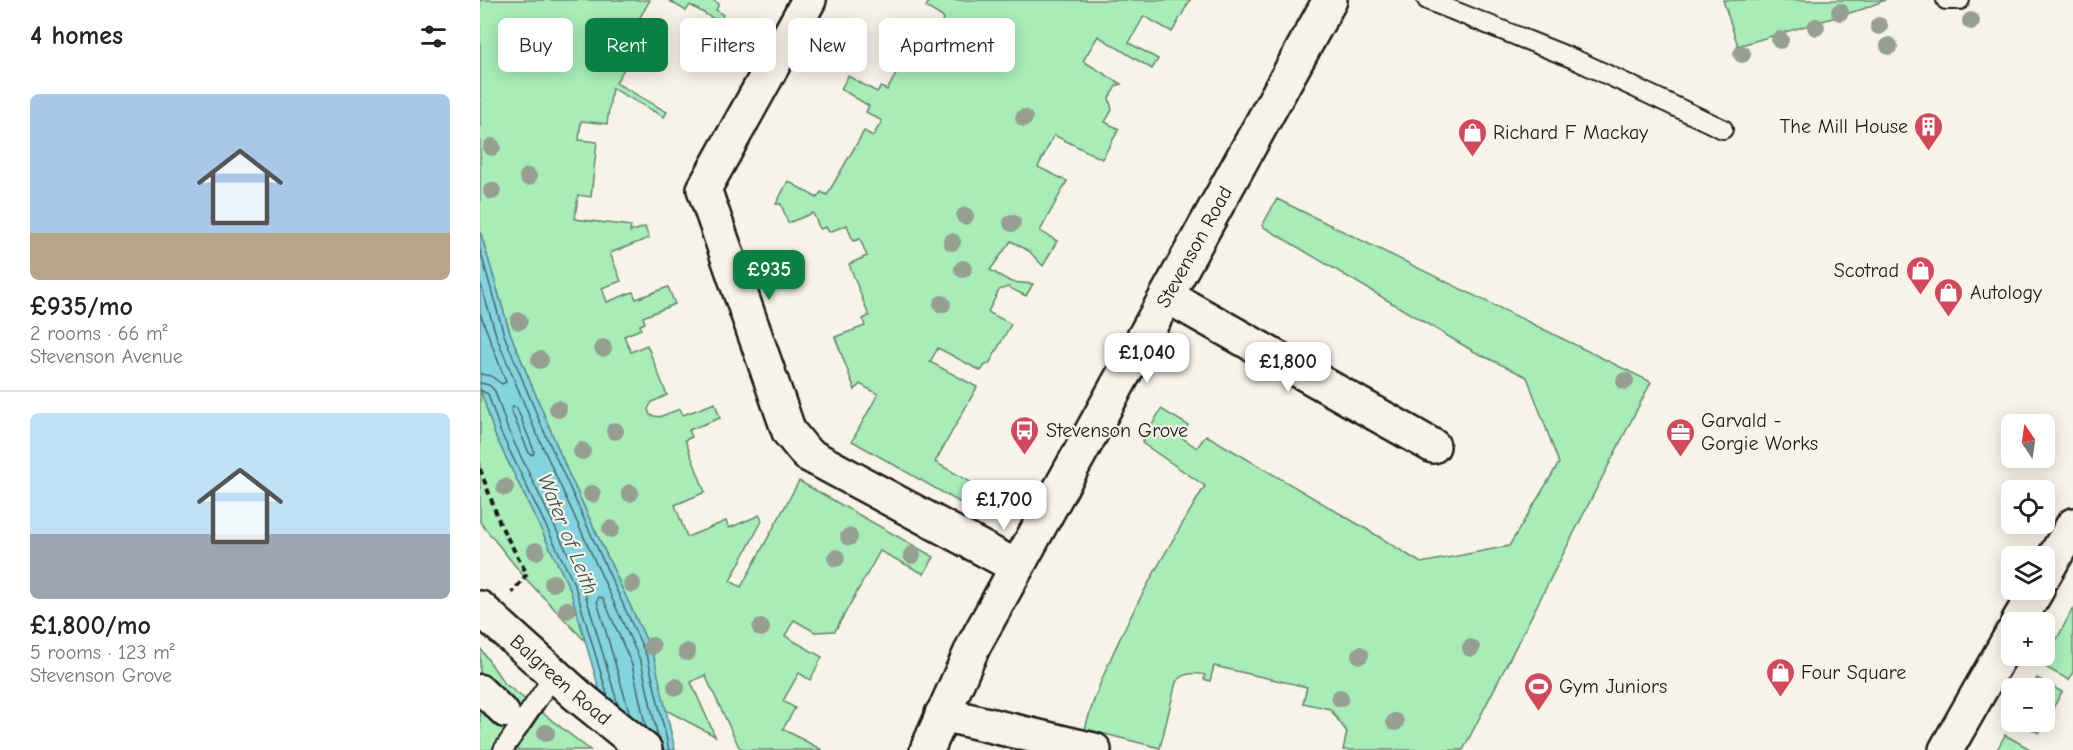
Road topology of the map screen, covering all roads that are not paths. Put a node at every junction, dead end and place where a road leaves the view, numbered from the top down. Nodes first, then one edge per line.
1 (809, 0) edge
2 (1330, 0) edge
3 (1427, 0) edge
4 (1946, 0) edge
5 (1960, 0) edge
6 (1723, 129) dead end
7 (1167, 296) junction
8 (1433, 446) dead end
9 (2073, 525) edge
10 (2055, 556) edge
11 (1017, 567) junction
12 (485, 613) edge
13 (2001, 653) edge
14 (566, 684) junction
15 (480, 689) edge
16 (505, 713) dead end
17 (942, 714) junction
18 (503, 750) edge
19 (645, 750) edge
20 (927, 750) edge
21 (1094, 750) edge
22 (1946, 750) edge

1 - 11 street
2 - 7 street, Stevenson Road
3 - 6 lane
4 - 5 lane
7 - 8 street
7 - 11 street, Stevenson Road
9 - 10 street
11 - 17 street, Stevenson Road
12 - 14 street, Balgreen Road
13 - 22 street
14 - 18 lane
14 - 19 street, Balgreen Road
15 - 16 street
17 - 20 street, Stevenson Road
17 - 21 street

